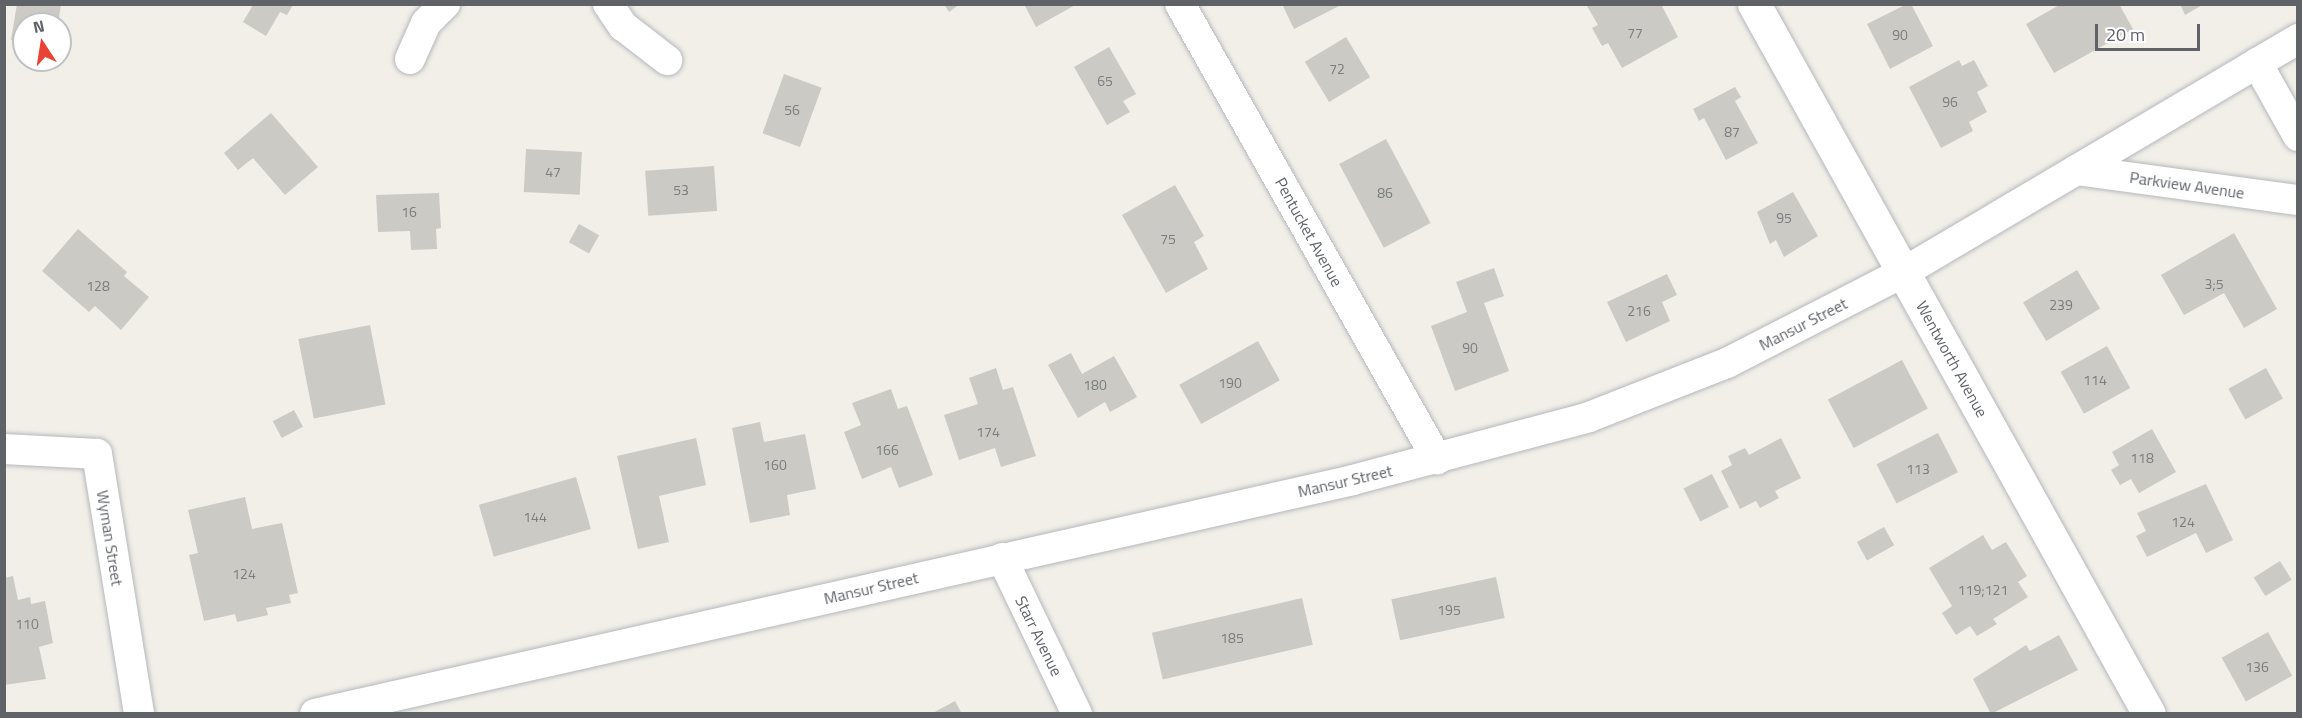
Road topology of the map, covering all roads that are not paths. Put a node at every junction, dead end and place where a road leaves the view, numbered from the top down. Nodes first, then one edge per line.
1 (445, 4) edge
2 (608, 4) edge
3 (1180, 4) edge
4 (1754, 4) edge
5 (2298, 39) edge
6 (411, 59) dead end
7 (667, 60) dead end
8 (2257, 63) junction
9 (2298, 136) edge
10 (2076, 170) junction
11 (2298, 200) edge
12 (1904, 272) junction
13 (4, 449) edge
14 (1437, 459) junction
15 (1002, 558) junction
16 (139, 714) edge
17 (315, 714) edge
18 (1077, 714) edge
19 (2149, 714) edge

1 - 6 street
2 - 7 street
3 - 14 street, Pentucket Avenue
4 - 12 street, Wentworth Avenue
5 - 8 street, Mansur Street
8 - 9 street
8 - 10 street, Mansur Street
10 - 11 street, Parkview Avenue
10 - 12 street, Mansur Street
12 - 14 street, Mansur Street
12 - 19 street, Wentworth Avenue
13 - 16 street, Wyman Street
14 - 15 street, Mansur Street
15 - 17 street, Mansur Street
15 - 18 street, Starr Avenue

